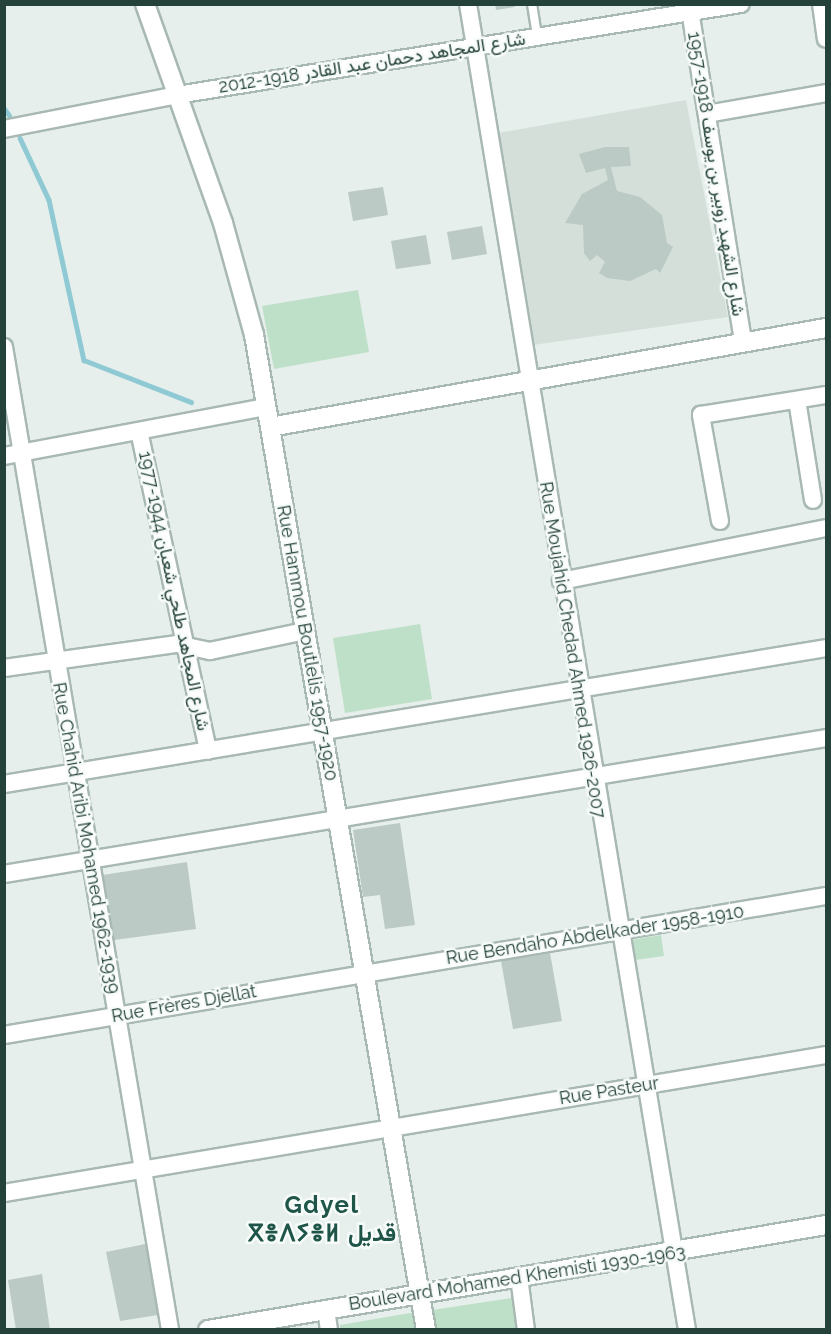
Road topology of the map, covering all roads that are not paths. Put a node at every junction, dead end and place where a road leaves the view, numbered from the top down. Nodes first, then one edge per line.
1 (145, 4) edge
2 (468, 4) edge
3 (532, 4) edge
4 (741, 4) edge
5 (821, 4) edge
6 (690, 9) edge
7 (537, 37) junction
8 (826, 39) edge
9 (474, 47) junction
10 (826, 93) edge
11 (177, 95) junction
12 (707, 114) junction
13 (4, 129) edge
14 (826, 328) edge
15 (743, 343) junction
16 (4, 347) edge
17 (527, 381) junction
18 (826, 394) edge
19 (797, 399) junction
20 (266, 407) junction
21 (270, 427) junction
22 (139, 431) junction
23 (23, 453) junction
24 (4, 456) edge
25 (813, 500) dead end
26 (720, 521) dead end
27 (826, 528) edge
28 (561, 580) junction
29 (305, 631) junction
30 (185, 645) junction
31 (826, 648) edge
32 (56, 658) junction
33 (4, 668) edge
34 (579, 691) junction
35 (322, 733) junction
36 (826, 738) edge
37 (208, 751) junction
38 (74, 773) junction
39 (594, 777) junction
40 (4, 784) edge
41 (337, 819) junction
42 (89, 860) junction
43 (4, 874) edge
44 (826, 896) edge
45 (620, 932) junction
46 (364, 972) junction
47 (116, 1016) junction
48 (4, 1035) edge
49 (826, 1055) edge
50 (647, 1085) junction
51 (391, 1125) junction
52 (143, 1171) junction
53 (4, 1193) edge
54 (826, 1225) edge
55 (673, 1252) junction
56 (519, 1277) junction
57 (419, 1294) junction
58 (326, 1310) junction
59 (170, 1329) edge
60 (208, 1329) edge
61 (329, 1329) edge
62 (426, 1329) edge
63 (526, 1329) edge
64 (687, 1329) edge

1 - 11 main road, Rue Hammou Boutlelis 1957-1920
2 - 9 street, Rue Moujahid Chedad Ahmed 1926-2007
3 - 7 lane
4 - 6 street, شارع المجاهد دحمان عبد القادر 1918-2012
5 - 8 street
6 - 7 street, شارع المجاهد دحمان عبد القادر 1918-2012
6 - 12 street, شارع الشهيد زوبير بن يوسف 1918-1957
7 - 9 street, شارع المجاهد دحمان عبد القادر 1918-2012
9 - 11 street, شارع المجاهد دحمان عبد القادر 1918-2012
9 - 17 street, Rue Moujahid Chedad Ahmed 1926-2007
10 - 12 street
11 - 13 street, شارع المجاهد دحمان عبد القادر 1918-2012
11 - 20 main road, Rue Hammou Boutlelis 1957-1920
12 - 15 street, شارع الشهيد زوبير بن يوسف 1918-1957
14 - 15 main road
15 - 17 main road
16 - 23 street, Rue Chahid Aribi Mohamed 1962-1939
17 - 21 main road
17 - 28 street, Rue Moujahid Chedad Ahmed 1926-2007
18 - 19 street
19 - 25 street
19 - 26 street
20 - 21 main road, Rue Hammou Boutlelis 1957-1920
20 - 22 street
21 - 29 main road, Rue Hammou Boutlelis 1957-1920
22 - 23 street
22 - 30 street, شارع المجاهد طلحي شعبان 1944-1977
23 - 24 street
23 - 32 street, Rue Chahid Aribi Mohamed 1962-1939
27 - 28 street
28 - 34 street, Rue Moujahid Chedad Ahmed 1926-2007
29 - 30 street
29 - 35 main road, Rue Hammou Boutlelis 1957-1920
30 - 32 street
30 - 37 street, شارع المجاهد طلحي شعبان 1944-1977
31 - 34 street
32 - 33 street
32 - 38 street, Rue Chahid Aribi Mohamed 1962-1939
34 - 35 street
34 - 39 street, Rue Moujahid Chedad Ahmed 1926-2007
35 - 37 street
35 - 41 main road, Rue Hammou Boutlelis 1957-1920
36 - 39 street
37 - 38 street
38 - 40 street
38 - 42 street, Rue Chahid Aribi Mohamed 1962-1939
39 - 41 street
39 - 45 street, Rue Moujahid Chedad Ahmed 1926-2007
41 - 42 street
41 - 46 main road, Rue Hammou Boutlelis 1957-1920
42 - 43 street
42 - 47 street, Rue Chahid Aribi Mohamed 1962-1939
44 - 45 street, Rue Bendaho Abdelkader 1958-1910
45 - 46 street, Rue Bendaho Abdelkader 1958-1910
45 - 50 street, Rue Moujahid Chedad Ahmed 1926-2007
46 - 47 street, Rue Frères Djellat
46 - 51 main road, Rue Hammou Boutlelis 1957-1920
47 - 48 street, Rue Frères Djellat
47 - 52 street, Rue Chahid Aribi Mohamed 1962-1939
49 - 50 street, Rue Pasteur
50 - 51 street, Rue Pasteur
50 - 55 street, Rue Moujahid Chedad Ahmed 1926-2007
51 - 52 street, Rue Pasteur
51 - 57 main road, Rue Hammou Boutlelis 1957-1920
52 - 53 street, Rue Pasteur
52 - 59 street, Rue Chahid Aribi Mohamed 1962-1939
54 - 55 main road, Boulevard Mohamed Khemisti 1930-1963
55 - 56 main road, Boulevard Mohamed Khemisti 1930-1963
55 - 64 street, Rue Moujahid Chedad Ahmed 1926-2007
56 - 57 main road, Boulevard Mohamed Khemisti 1930-1963
56 - 63 street
57 - 58 main road, Boulevard Mohamed Khemisti 1930-1963
57 - 62 main road, Rue Hammou Boutlelis 1957-1920
58 - 60 main road, Boulevard Mohamed Khemisti 1930-1963
58 - 61 street

